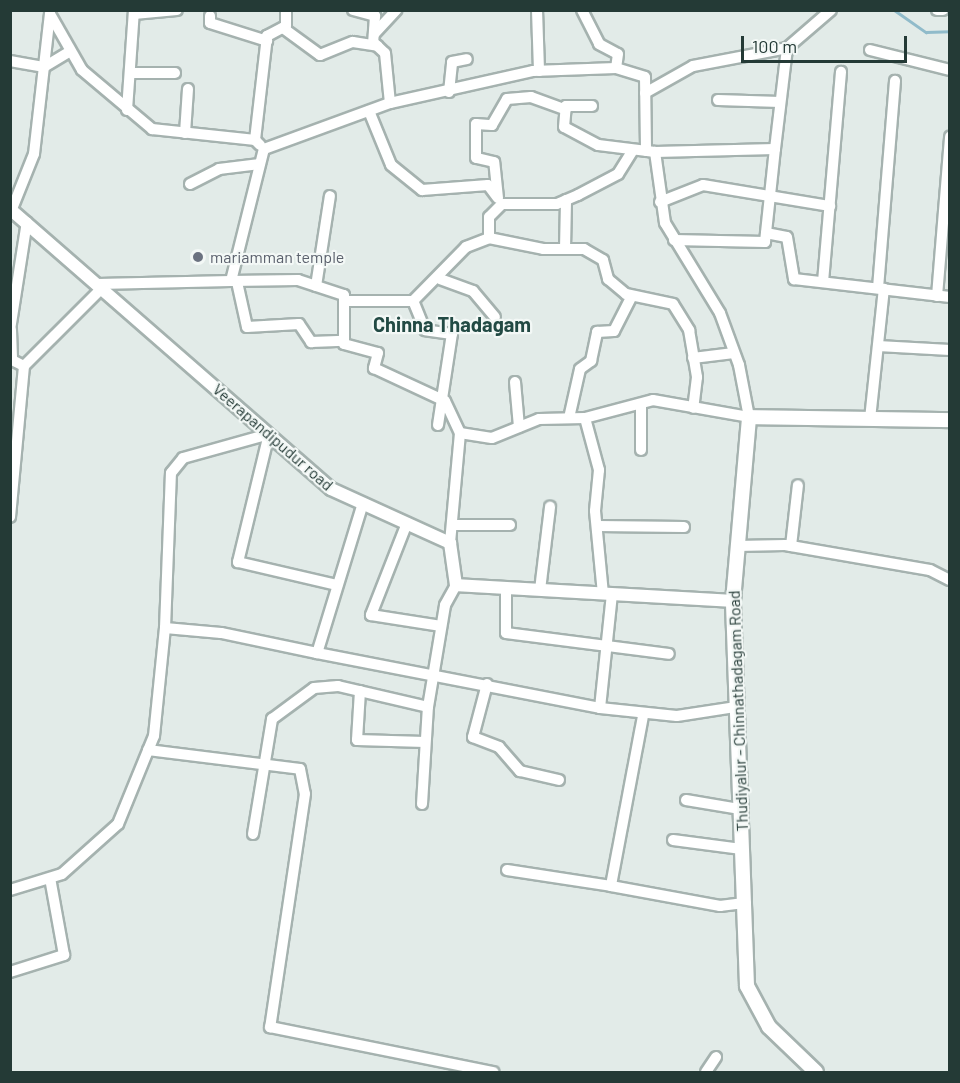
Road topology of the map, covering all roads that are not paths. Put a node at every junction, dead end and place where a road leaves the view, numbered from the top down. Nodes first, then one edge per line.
1 (177, 10) edge
2 (286, 10) edge
3 (396, 10) edge
4 (537, 10) edge
5 (582, 10) edge
6 (831, 10) edge
7 (937, 10) edge
8 (942, 10) edge
9 (354, 11) edge
10 (50, 12) edge
11 (134, 12) edge
12 (210, 16) dead end
13 (283, 28) junction
14 (374, 34) junction
15 (267, 41) junction
16 (378, 46) junction
17 (787, 48) junction
18 (870, 50) dead end
19 (71, 51) junction
20 (467, 59) dead end
21 (10, 62) edge
22 (44, 67) junction
23 (616, 68) junction
24 (538, 70) junction
25 (950, 70) edge
26 (841, 72) dead end
27 (130, 73) junction
28 (175, 73) dead end
29 (895, 81) dead end
30 (188, 89) dead end
31 (449, 92) junction
32 (645, 93) junction
33 (718, 100) dead end
34 (780, 102) junction
35 (390, 103) junction
36 (592, 106) dead end
37 (127, 110) junction
38 (566, 110) junction
39 (369, 111) junction
40 (185, 133) junction
41 (950, 137) edge
42 (255, 140) junction
43 (775, 148) junction
44 (264, 149) junction
45 (633, 150) junction
46 (650, 152) junction
47 (260, 164) junction
48 (190, 184) dead end
49 (330, 196) dead end
50 (770, 199) junction
51 (567, 200) junction
52 (500, 201) junction
53 (660, 202) junction
54 (830, 206) junction
55 (11, 209) edge
56 (27, 222) junction
57 (766, 233) junction
58 (489, 238) junction
59 (674, 240) junction
60 (565, 249) junction
61 (440, 279) junction
62 (234, 282) junction
63 (824, 282) junction
64 (100, 286) junction
65 (316, 286) junction
66 (881, 289) junction
67 (632, 296) junction
68 (937, 296) junction
69 (950, 297) edge
70 (413, 301) junction
71 (344, 302) junction
72 (495, 317) dead end
73 (11, 330) edge
74 (344, 341) junction
75 (878, 346) junction
76 (950, 350) edge
77 (734, 353) junction
78 (693, 358) junction
79 (11, 360) edge
80 (24, 366) junction
81 (515, 382) dead end
82 (445, 401) junction
83 (641, 404) junction
84 (693, 408) junction
85 (749, 417) junction
86 (569, 418) junction
87 (585, 418) junction
88 (870, 419) junction
89 (950, 420) edge
90 (438, 425) dead end
91 (519, 427) junction
92 (460, 433) junction
93 (269, 434) junction
94 (641, 450) dead end
95 (798, 485) dead end
96 (363, 503) junction
97 (550, 507) dead end
98 (10, 517) edge
99 (407, 523) junction
100 (453, 525) junction
101 (510, 525) dead end
102 (597, 526) junction
103 (684, 527) dead end
104 (450, 543) junction
105 (738, 546) junction
106 (791, 546) junction
107 (950, 580) edge
108 (338, 585) junction
109 (456, 585) junction
110 (506, 588) junction
111 (540, 590) junction
112 (607, 594) junction
113 (733, 601) junction
114 (441, 626) junction
115 (165, 628) junction
116 (608, 649) junction
117 (317, 653) junction
118 (669, 654) dead end
119 (434, 675) junction
120 (488, 684) junction
121 (360, 691) junction
122 (428, 707) junction
123 (736, 707) junction
124 (600, 708) junction
125 (643, 716) junction
126 (424, 742) junction
127 (148, 750) junction
128 (265, 764) junction
129 (559, 780) dead end
130 (686, 800) dead end
131 (422, 804) dead end
132 (740, 809) junction
133 (253, 834) dead end
134 (673, 840) dead end
135 (741, 849) junction
136 (507, 870) dead end
137 (50, 878) junction
138 (610, 886) junction
139 (10, 890) edge
140 (746, 903) junction
141 (10, 972) edge
142 (716, 1057) dead end
143 (494, 1072) edge
144 (706, 1072) edge
145 (816, 1072) edge

1 - 11 street
2 - 13 street
3 - 14 street
4 - 24 street
5 - 23 street
6 - 17 street
7 - 8 street
9 - 14 street
10 - 19 street
10 - 22 street
11 - 27 street
12 - 15 street
13 - 15 street
13 - 16 street
14 - 16 street
15 - 42 street
16 - 35 street
17 - 32 street
17 - 34 street
18 - 25 street
19 - 22 street
19 - 37 street
20 - 31 street
21 - 22 street
22 - 55 street
23 - 24 street
23 - 32 street
24 - 31 street
26 - 54 street
27 - 28 street
27 - 37 street
29 - 66 street
30 - 40 street
31 - 35 street
32 - 46 street
33 - 34 street
34 - 43 street
35 - 39 street
36 - 38 street
37 - 40 street
38 - 45 street
38 - 52 street
39 - 44 street
39 - 52 street
40 - 42 street
41 - 68 street
42 - 44 street
43 - 46 street
43 - 50 street
44 - 47 street
45 - 46 street
45 - 51 street
46 - 53 street
47 - 48 street
47 - 62 street
49 - 65 street
50 - 53 street
50 - 54 street
50 - 57 street
51 - 52 street
51 - 60 street
52 - 58 street
53 - 59 street
54 - 63 street
55 - 56 street, Veerapandipudur road
56 - 64 street, Veerapandipudur road
56 - 73 street
57 - 59 street
57 - 63 street
58 - 60 street
58 - 61 street
59 - 77 street
60 - 67 street
61 - 70 street
61 - 72 street
62 - 64 street
62 - 65 street
62 - 74 street
63 - 66 street
64 - 80 street
64 - 93 street, Veerapandipudur road
65 - 71 street
66 - 68 street
66 - 75 street
67 - 78 street
67 - 86 street
68 - 69 street
70 - 71 street
70 - 82 street
71 - 74 street
73 - 79 street
74 - 82 street
75 - 76 street
75 - 88 street
77 - 78 street
77 - 85 street
78 - 84 street
79 - 80 street
80 - 98 street
81 - 91 street
82 - 90 street
82 - 92 street
83 - 84 street
83 - 87 street
83 - 94 street
84 - 85 street
85 - 88 main road
85 - 105 main road, Thudiyalur - Chinnathadagam Road
86 - 87 street
86 - 91 street
87 - 102 street
88 - 89 main road
91 - 92 street
92 - 100 street
93 - 96 street, Veerapandipudur road
93 - 108 street
93 - 115 street
95 - 106 street
96 - 99 street, Veerapandipudur road
96 - 108 street
97 - 111 street
99 - 104 street, Veerapandipudur road
99 - 114 street
100 - 101 street
100 - 104 street
102 - 103 street
102 - 112 street
104 - 109 street
105 - 106 street
105 - 113 main road, Thudiyalur - Chinnathadagam Road
106 - 107 street
108 - 117 street
109 - 110 street
109 - 114 street
110 - 111 street
110 - 116 street
111 - 112 street
112 - 113 street
112 - 116 street
113 - 123 main road, Thudiyalur - Chinnathadagam Road
114 - 119 street
115 - 117 street
115 - 127 street
116 - 118 street
116 - 124 street
117 - 119 street
119 - 120 street
119 - 122 street
120 - 124 street
120 - 129 street
121 - 122 street
121 - 126 street
121 - 128 street
122 - 126 street
123 - 125 street
123 - 132 main road, Thudiyalur - Chinnathadagam Road
124 - 125 street
125 - 138 street
126 - 131 street
127 - 128 street
127 - 137 street
128 - 133 street
128 - 143 street
130 - 132 street
132 - 135 main road, Thudiyalur - Chinnathadagam Road
134 - 135 street
135 - 140 main road, Thudiyalur - Chinnathadagam Road
136 - 138 street
137 - 139 street
137 - 141 street
138 - 140 street
140 - 145 main road, Thudiyalur - Chinnathadagam Road
142 - 144 street

